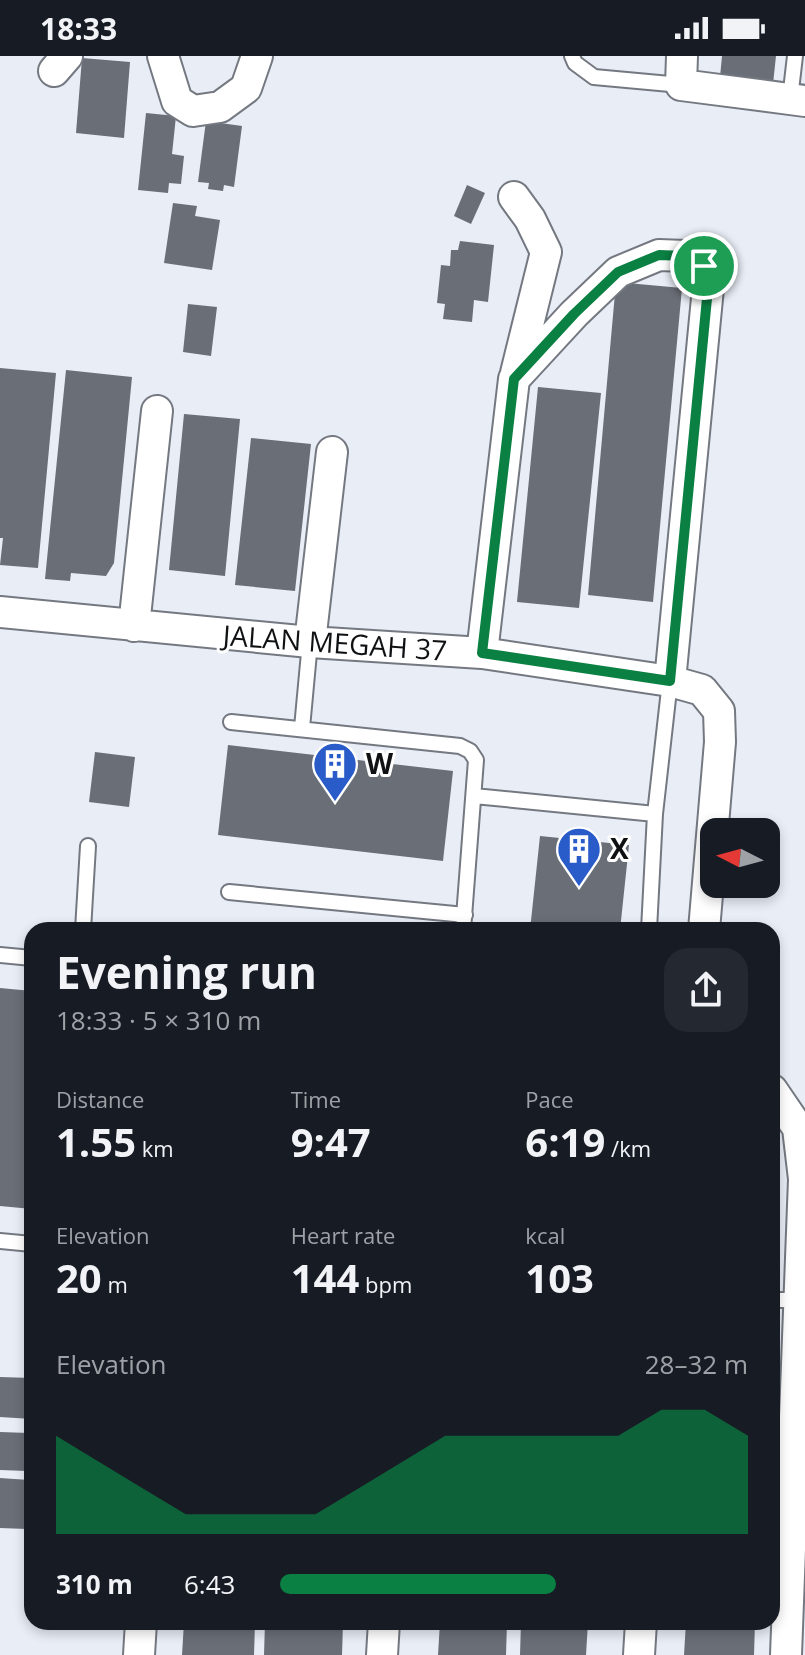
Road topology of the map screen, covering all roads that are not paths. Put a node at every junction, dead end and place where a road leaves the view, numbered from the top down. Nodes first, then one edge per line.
1 (163, 56) edge
2 (257, 56) edge
3 (572, 56) edge
4 (795, 56) edge
5 (682, 70) edge
6 (797, 100) edge
7 (514, 197) dead end
8 (514, 379) junction
9 (157, 411) dead end
10 (332, 452) dead end
11 (0, 612) edge
12 (134, 626) junction
13 (310, 642) junction
14 (482, 653) junction
15 (670, 681) junction
16 (231, 722) dead end
17 (302, 728) junction
18 (474, 796) junction
19 (655, 814) junction
20 (88, 846) dead end
21 (229, 892) dead end
22 (83, 922) edge
23 (456, 922) edge
24 (464, 922) edge
25 (649, 922) edge
26 (705, 922) edge
27 (0, 955) edge
28 (24, 957) edge
29 (780, 1102) edge
30 (0, 1241) edge
31 (24, 1243) edge
32 (786, 1300) edge
33 (781, 1539) edge
34 (141, 1630) edge
35 (384, 1630) edge
36 (641, 1630) edge
37 (139, 1655) edge
38 (382, 1655) edge
39 (639, 1655) edge
40 (786, 1655) edge

1 - 2 street
3 - 5 lane
4 - 6 lane
5 - 6 street
7 - 8 street
8 - 14 street
8 - 15 street
9 - 12 street
10 - 13 street
11 - 12 street, JALAN MEGAH 37
12 - 13 street, JALAN MEGAH 37
13 - 14 street, JALAN MEGAH 37
13 - 17 lane
14 - 15 street, JALAN MEGAH 37
15 - 19 lane
15 - 26 street, JALAN MEGAH 37
16 - 17 lane
17 - 18 lane
18 - 19 lane
18 - 24 lane
19 - 25 lane
20 - 22 lane
21 - 23 lane
27 - 28 lane
29 - 32 street
30 - 31 lane
32 - 33 street
33 - 40 street
34 - 37 street
35 - 38 street
36 - 39 street

